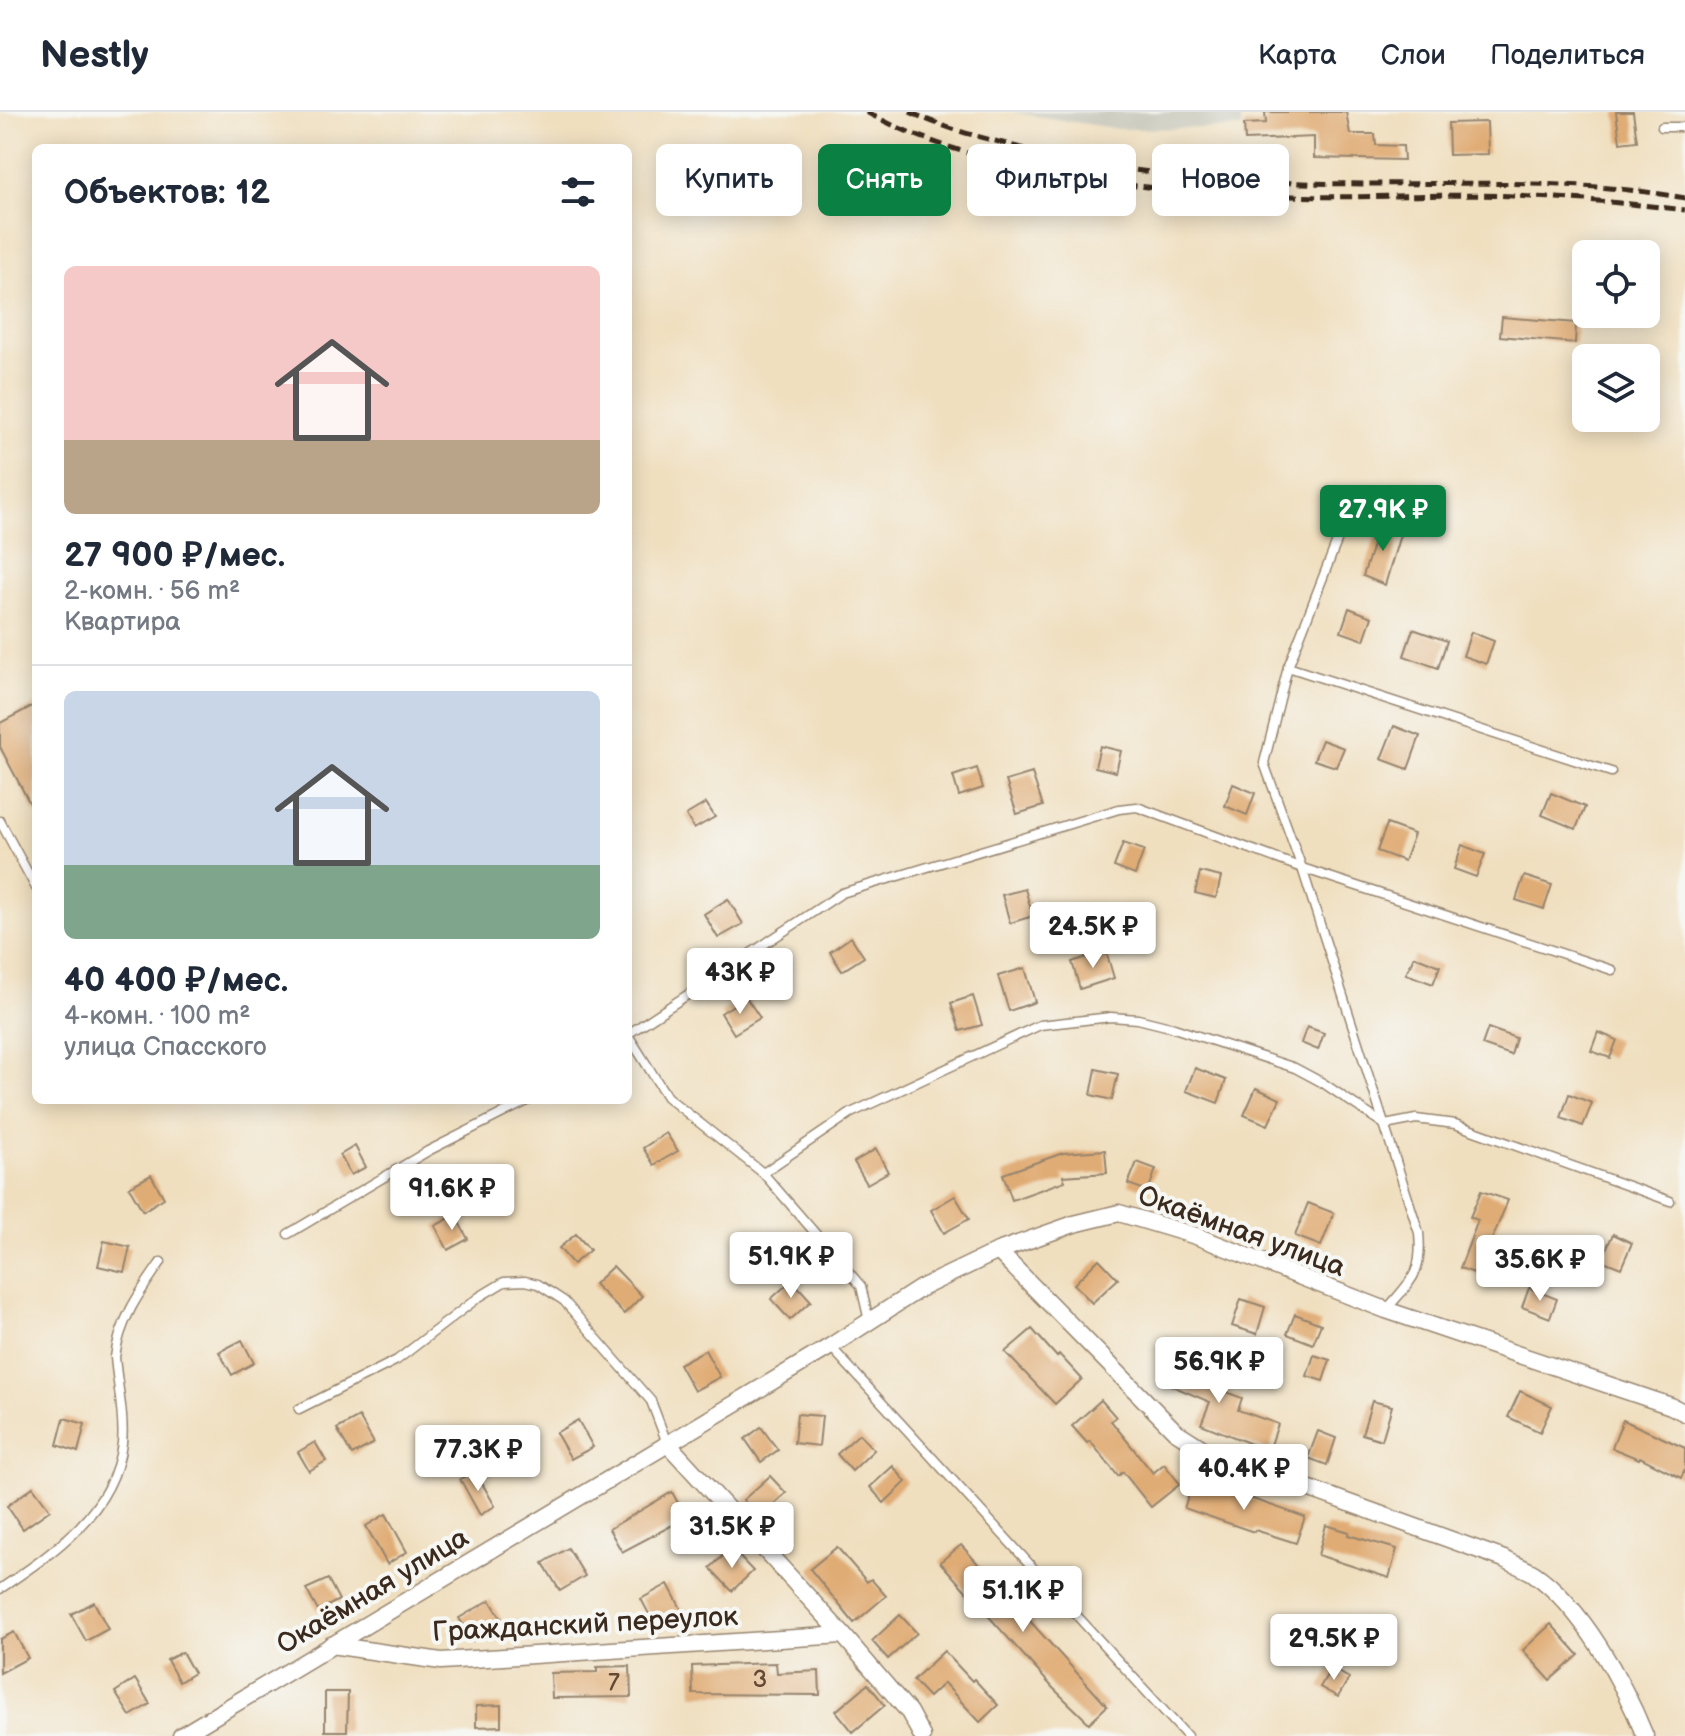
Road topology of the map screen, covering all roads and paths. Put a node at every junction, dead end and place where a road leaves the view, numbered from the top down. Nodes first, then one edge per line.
1 (1662, 127) dead end
2 (1685, 127) edge
3 (1355, 495) dead end
4 (1288, 667) junction
5 (1611, 772) dead end
6 (0, 821) edge
7 (1302, 868) junction
8 (32, 881) edge
9 (1612, 970) dead end
10 (632, 1032) edge
11 (632, 1041) edge
12 (521, 1104) edge
13 (1385, 1125) junction
14 (763, 1173) junction
15 (1670, 1201) dead end
16 (288, 1234) dead end
17 (998, 1251) junction
18 (161, 1262) dead end
19 (1386, 1310) junction
20 (869, 1322) junction
21 (831, 1346) junction
22 (299, 1409) dead end
23 (1685, 1413) edge
24 (667, 1443) junction
25 (0, 1589) edge
26 (843, 1635) junction
27 (331, 1645) junction
28 (181, 1736) edge
29 (922, 1736) edge
30 (1187, 1736) edge
31 (1649, 1736) edge

1 - 2 lane
3 - 4 lane
4 - 5 lane
4 - 7 lane
6 - 8 lane
7 - 9 lane
7 - 10 lane
7 - 13 lane
11 - 14 lane
12 - 16 lane
13 - 14 lane
13 - 15 lane
13 - 19 lane
14 - 20 lane
17 - 19 street, Окаёмная улица
17 - 20 street, Окаёмная улица
17 - 31 street
18 - 25 lane
19 - 23 street, Окаёмная улица
20 - 21 street, Окаёмная улица
21 - 24 street, Окаёмная улица
21 - 30 lane
22 - 24 lane
24 - 26 street
24 - 27 street, Окаёмная улица
26 - 27 street, Гражданский переулок
26 - 29 street
27 - 28 street, Окаёмная улица

